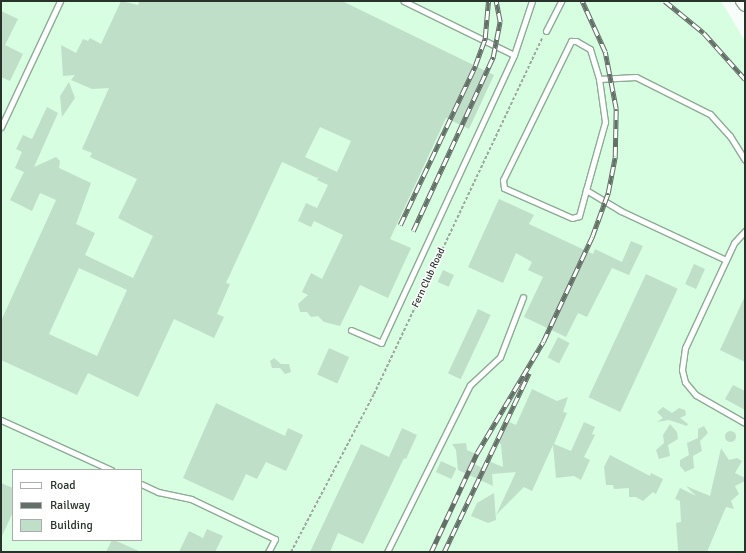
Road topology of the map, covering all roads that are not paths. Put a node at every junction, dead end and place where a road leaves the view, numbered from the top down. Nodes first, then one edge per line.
1 (60, 1) edge
2 (404, 1) edge
3 (532, 1) edge
4 (560, 1) edge
5 (742, 1) edge
6 (745, 5) edge
7 (546, 31) road end
8 (514, 55) junction
9 (599, 79) junction
10 (1, 127) edge
11 (745, 160) edge
12 (586, 190) junction
13 (745, 231) edge
14 (726, 260) junction
15 (523, 297) dead end
16 (351, 330) dead end
17 (1, 420) edge
18 (745, 423) edge
19 (109, 469) edge
20 (142, 484) edge
21 (268, 552) edge
22 (387, 552) edge

1 - 10 lane
2 - 8 lane
3 - 8 lane
4 - 7 lane
5 - 6 street
8 - 16 lane
9 - 11 lane
9 - 12 lane
9 - 12 lane
12 - 14 lane
13 - 14 lane
14 - 18 lane
15 - 22 lane
17 - 19 lane
20 - 21 lane

